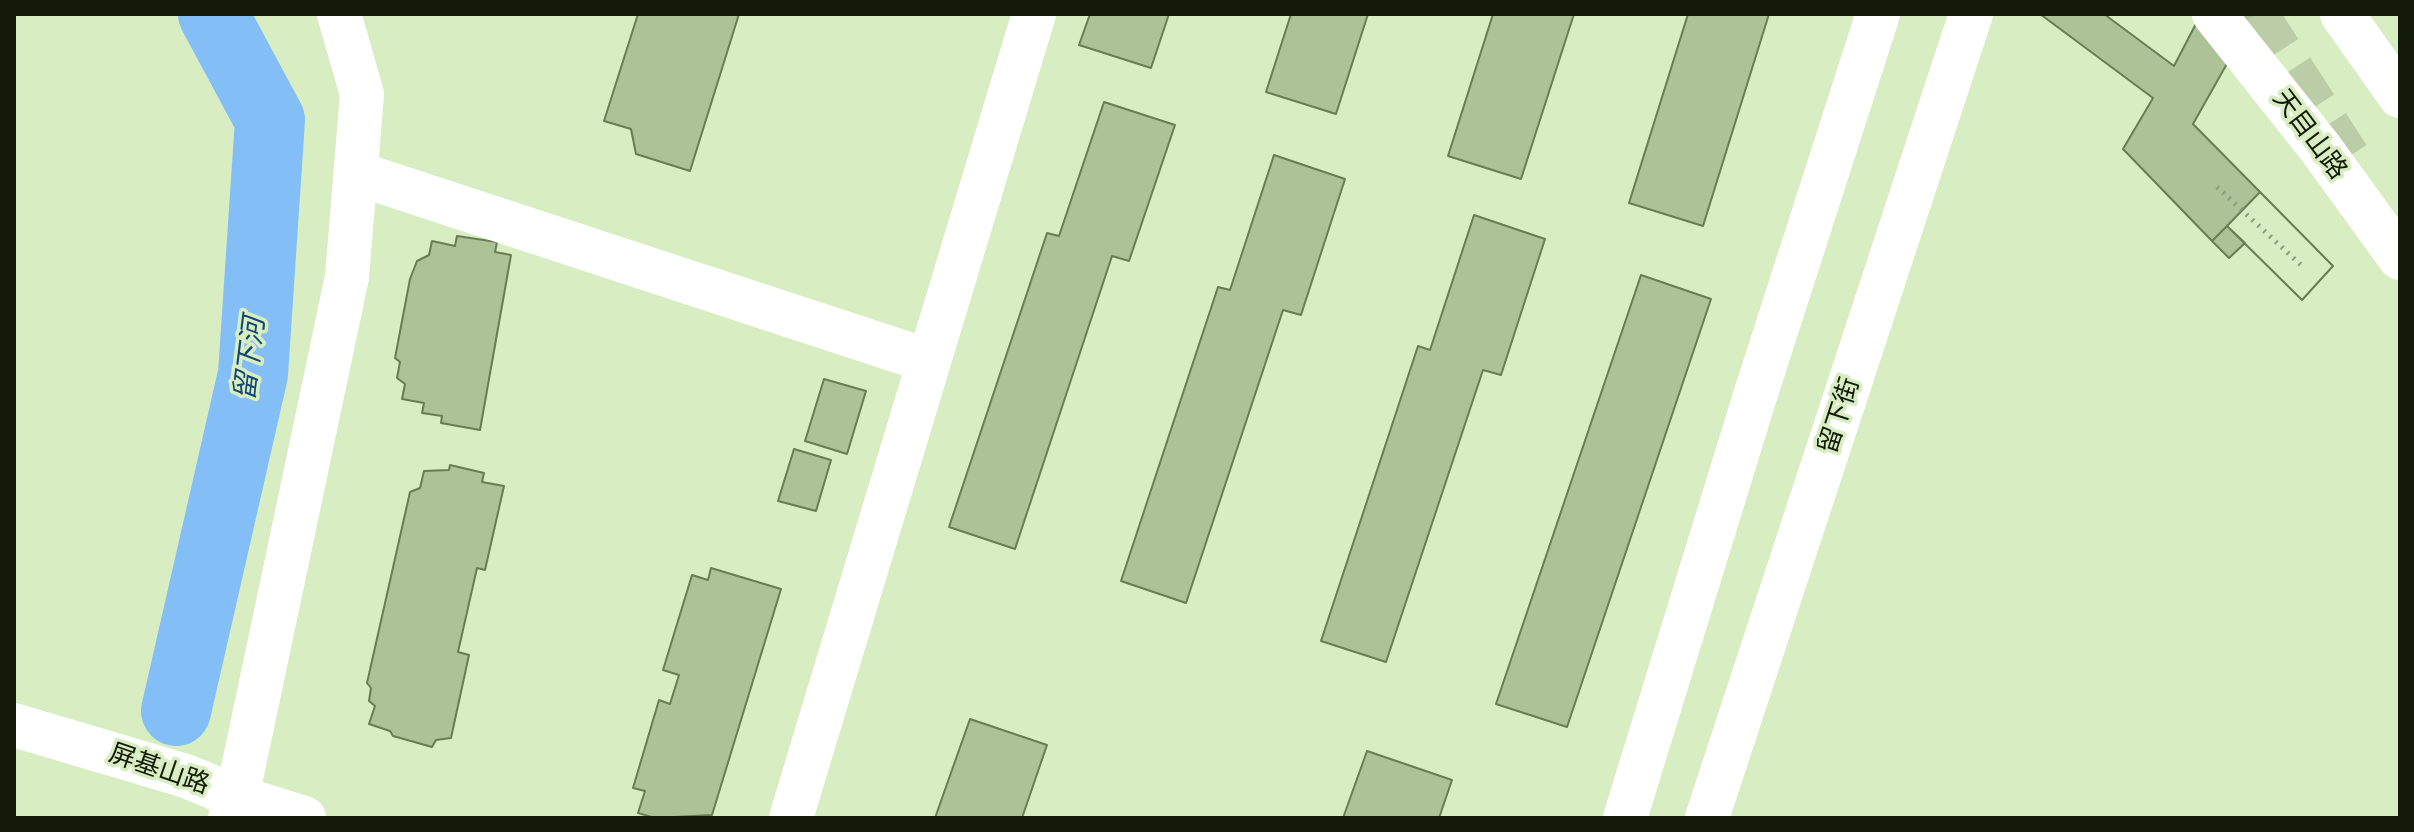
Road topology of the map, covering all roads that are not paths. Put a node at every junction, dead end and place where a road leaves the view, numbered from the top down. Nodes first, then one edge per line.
1 (339, 14) edge
2 (1034, 14) edge
3 (1878, 14) edge
4 (1971, 14) edge
5 (2214, 14) edge
6 (2342, 14) edge
7 (2400, 96) edge
8 (356, 173) junction
9 (2400, 258) edge
10 (929, 361) junction
11 (14, 725) edge
12 (234, 808) edge
13 (304, 818) edge
14 (791, 818) edge
15 (1625, 818) edge
16 (1707, 818) edge

1 - 8 street
2 - 10 street
3 - 15 street
4 - 16 street, 留下街
5 - 9 street, 天目山路
6 - 7 street
8 - 10 street
8 - 12 street
10 - 14 street
11 - 12 street, 屏基山路
12 - 13 street, 屏基山路

